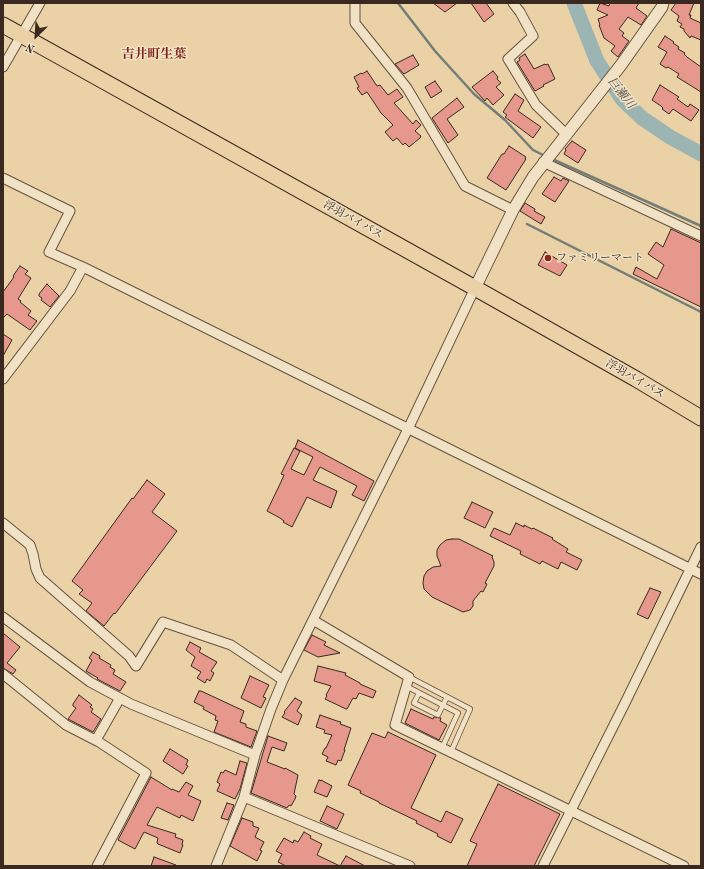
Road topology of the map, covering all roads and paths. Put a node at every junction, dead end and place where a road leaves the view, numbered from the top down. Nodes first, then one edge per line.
1 (40, 3) edge
2 (356, 3) edge
3 (513, 3) edge
4 (663, 3) edge
5 (3, 25) edge
6 (21, 35) junction
7 (3, 67) edge
8 (566, 134) junction
9 (543, 162) junction
10 (3, 178) edge
11 (513, 210) junction
12 (701, 236) edge
13 (83, 266) junction
14 (475, 288) junction
15 (3, 379) edge
16 (701, 418) edge
17 (408, 429) junction
18 (3, 522) edge
19 (701, 547) edge
20 (690, 569) junction
21 (701, 574) edge
22 (3, 618) edge
23 (314, 620) junction
24 (3, 674) edge
25 (409, 677) junction
26 (283, 680) junction
27 (406, 686) junction
28 (419, 693) junction
29 (447, 697) junction
30 (120, 698) junction
31 (442, 705) junction
32 (96, 740) junction
33 (442, 748) junction
34 (451, 752) junction
35 (255, 755) junction
36 (244, 797) junction
37 (571, 810) junction
38 (97, 866) edge
39 (216, 866) edge
40 (410, 866) edge
41 (543, 866) edge
42 (684, 866) edge

1 - 6 street
2 - 11 street
3 - 8 street
4 - 8 street
5 - 6 highway, 浮羽バイパス
6 - 7 street
6 - 14 highway, 浮羽バイパス
8 - 9 street
9 - 11 street
9 - 12 street
10 - 13 street
11 - 14 street
13 - 15 street
13 - 17 street
14 - 16 highway, 浮羽バイパス
14 - 17 street
17 - 20 street
17 - 23 street
18 - 26 street
19 - 20 street
20 - 21 street
20 - 37 street
22 - 30 street
23 - 25 street
23 - 26 street
24 - 32 street
25 - 27 street
25 - 29 lane
26 - 35 street
27 - 28 lane
27 - 33 street
28 - 31 lane
28 - 31 lane
29 - 31 lane
29 - 34 lane
30 - 32 street
30 - 35 street
31 - 33 lane
32 - 38 street
33 - 34 street
34 - 37 street
35 - 36 street
36 - 39 street
36 - 40 street
37 - 41 street
37 - 42 street

